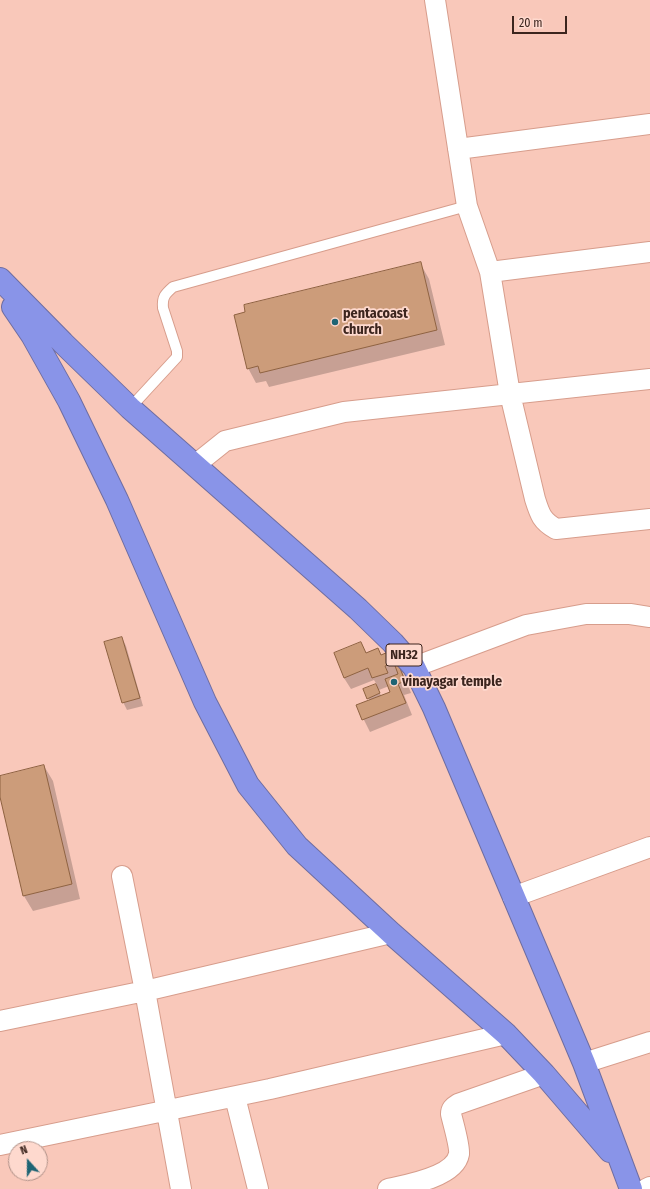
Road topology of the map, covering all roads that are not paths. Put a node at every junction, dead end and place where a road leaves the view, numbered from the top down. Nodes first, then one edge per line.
1 (435, 0) edge
2 (650, 124) edge
3 (458, 149) junction
4 (467, 206) junction
5 (650, 252) edge
6 (490, 272) junction
7 (0, 279) edge
8 (0, 287) edge
9 (650, 379) edge
10 (102, 381) junction
11 (510, 394) junction
12 (69, 401) junction
13 (130, 408) junction
14 (195, 465) junction
15 (650, 519) edge
16 (650, 617) edge
17 (414, 667) junction
18 (649, 850) edge
19 (122, 876) dead end
20 (513, 897) junction
21 (391, 933) junction
22 (145, 991) junction
23 (0, 1021) edge
24 (506, 1034) junction
25 (650, 1042) edge
26 (584, 1063) junction
27 (544, 1074) junction
28 (235, 1097) junction
29 (167, 1111) junction
30 (0, 1145) edge
31 (620, 1163) junction
32 (423, 1185) edge
33 (650, 1187) edge
34 (181, 1189) edge
35 (258, 1189) edge
36 (388, 1189) edge
37 (631, 1189) edge
38 (646, 1189) edge

1 - 3 street
2 - 3 street
3 - 4 street
4 - 6 street
4 - 13 lane
5 - 6 street
6 - 11 street
7 - 10 highway, NH32
8 - 12 highway, NH32
9 - 11 street
10 - 12 highway
10 - 13 highway, NH32
11 - 14 street
11 - 15 street
12 - 21 highway, NH32
13 - 14 highway, NH32
14 - 17 highway, NH32
16 - 17 street
17 - 20 highway, NH32
18 - 20 street
19 - 22 street
20 - 26 highway, NH32
21 - 22 street
21 - 24 highway, NH32
22 - 23 street
22 - 29 street
24 - 27 highway, NH32
24 - 28 street
25 - 26 street
26 - 31 highway, NH32
27 - 31 highway, NH32
27 - 32 street
28 - 29 street
28 - 35 street
29 - 30 street
29 - 34 street
31 - 37 highway, NH32
32 - 36 street
33 - 38 street

